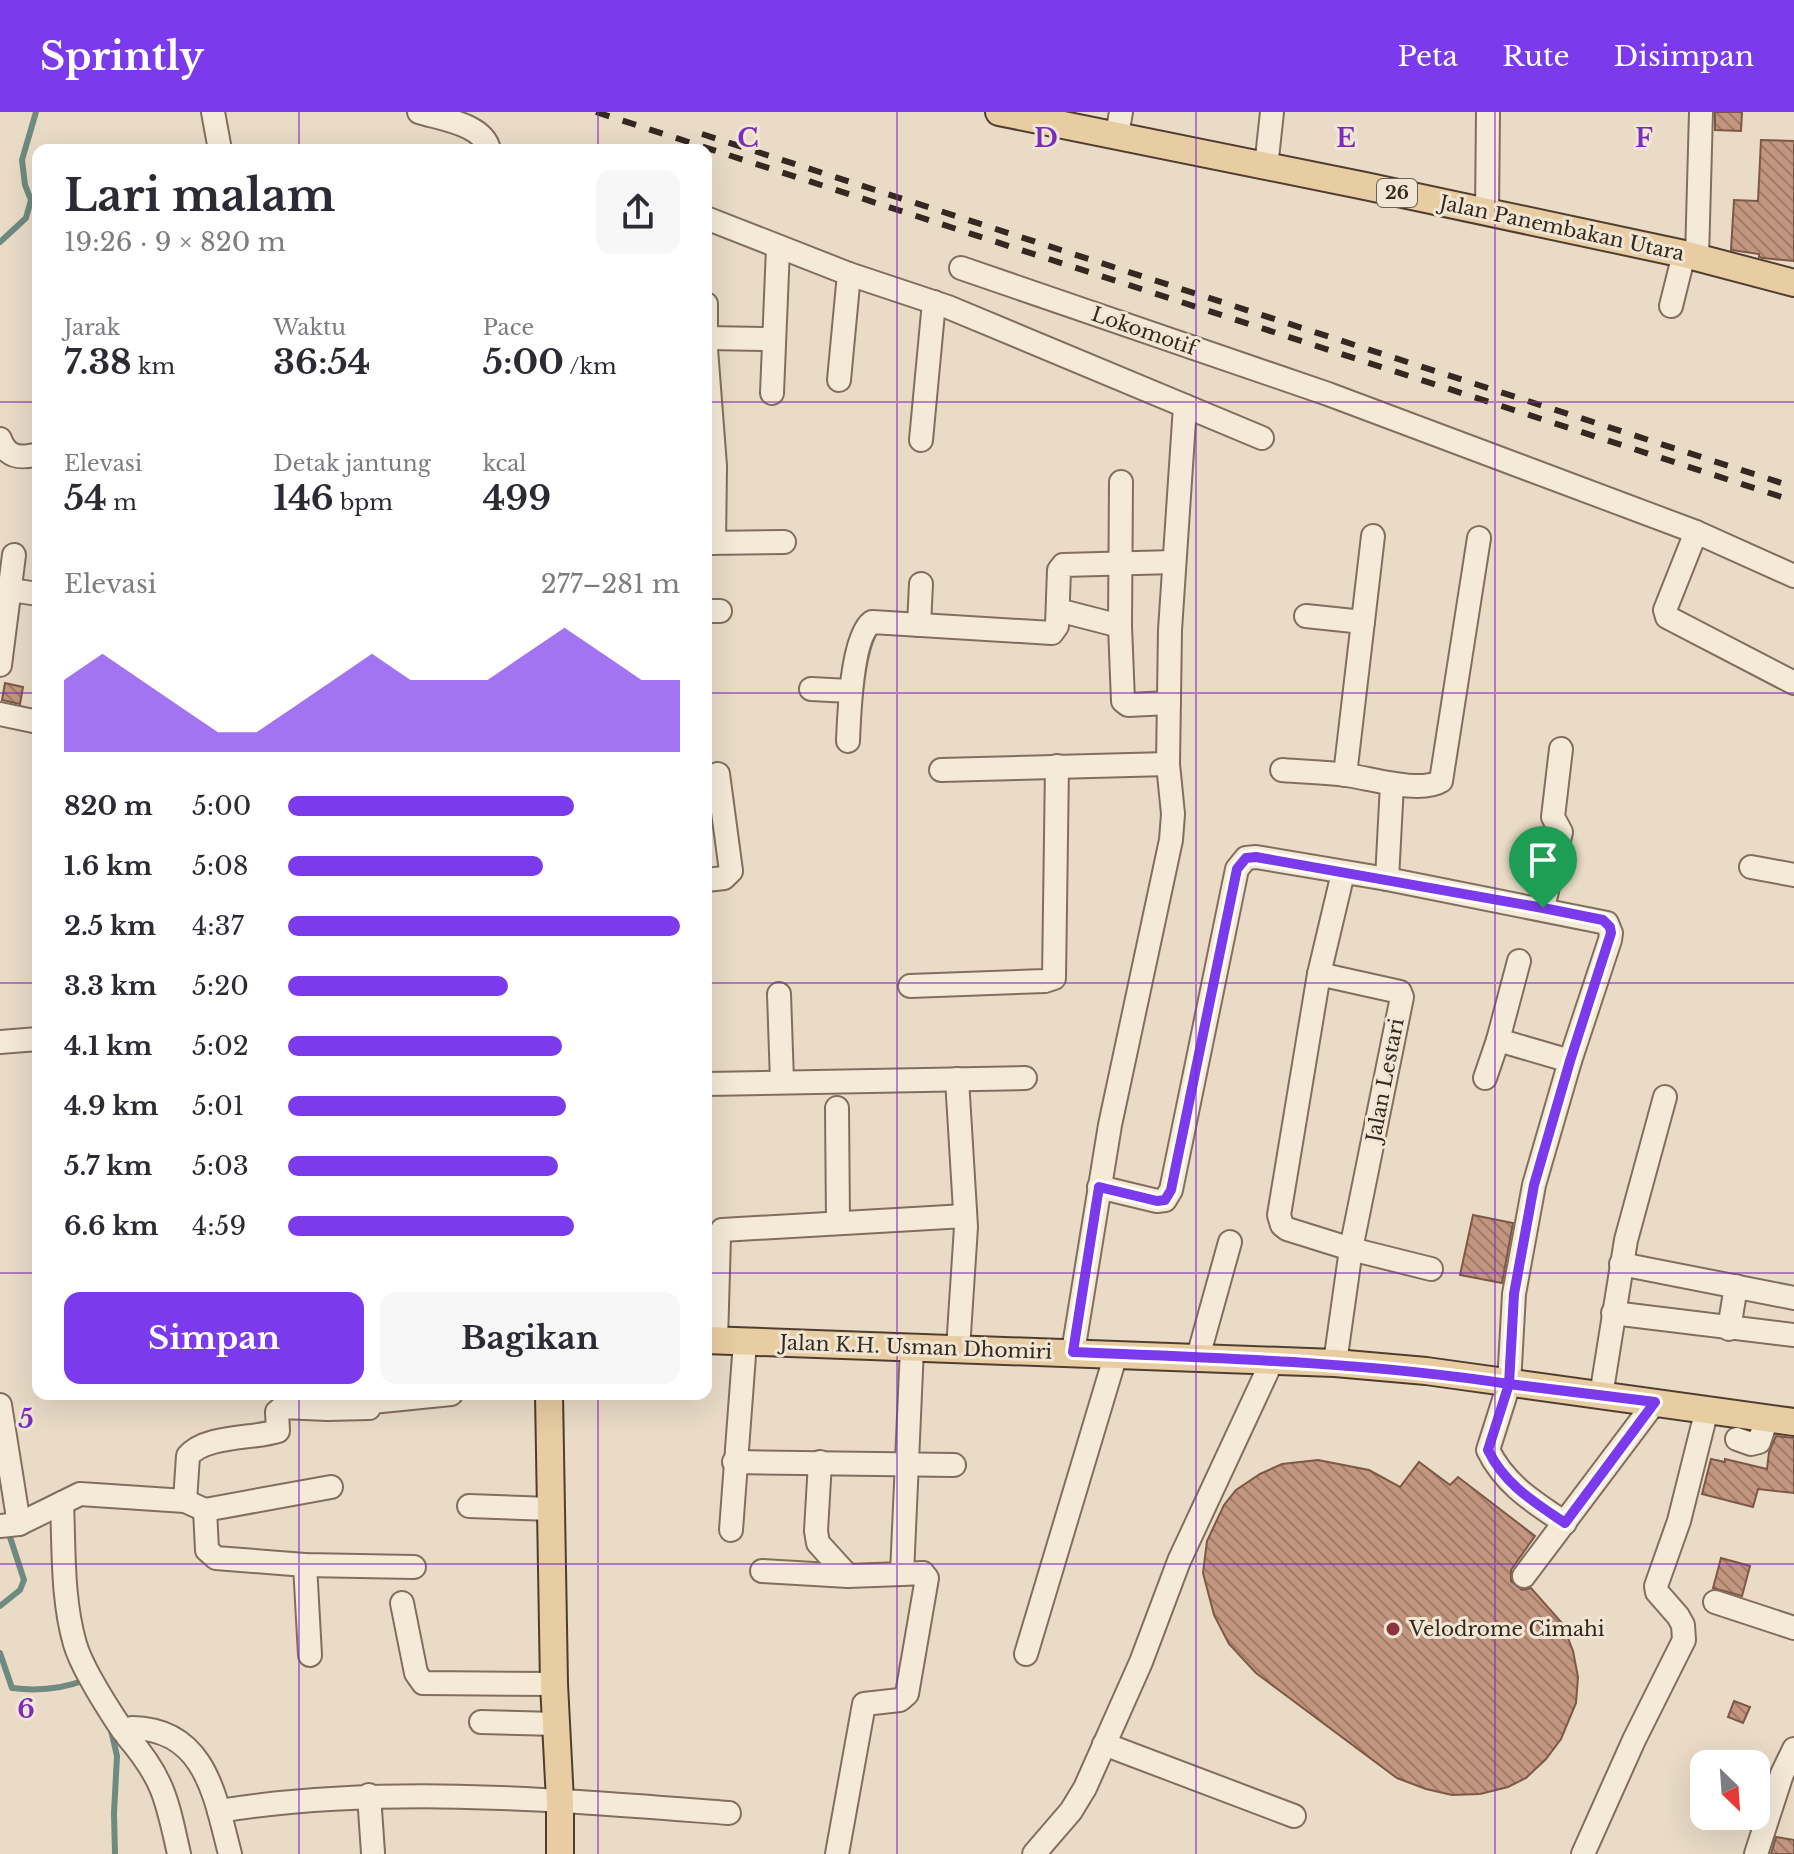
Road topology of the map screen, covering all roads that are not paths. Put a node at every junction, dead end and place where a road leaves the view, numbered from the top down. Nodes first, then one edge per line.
1 (213, 112) edge
2 (419, 112) edge
3 (1272, 112) edge
4 (1488, 112) edge
5 (1701, 112) edge
6 (1004, 113) edge
7 (1119, 123) edge
8 (219, 144) edge
9 (490, 144) edge
10 (1266, 167) junction
11 (1487, 212) junction
12 (712, 220) edge
13 (778, 248) junction
14 (1690, 256) junction
15 (961, 268) dead end
16 (849, 274) junction
17 (1794, 283) edge
18 (941, 304) junction
19 (1671, 306) dead end
20 (712, 338) edge
21 (772, 339) junction
22 (839, 380) dead end
23 (772, 393) dead end
24 (1185, 406) junction
25 (712, 427) edge
26 (1262, 438) dead end
27 (0, 439) edge
28 (921, 440) dead end
29 (32, 456) edge
30 (1121, 482) dead end
31 (712, 512) edge
32 (1696, 532) junction
33 (1373, 536) dead end
34 (1479, 538) dead end
35 (784, 542) dead end
36 (712, 543) edge
37 (14, 555) dead end
38 (1122, 562) junction
39 (1174, 562) junction
40 (1794, 576) edge
41 (921, 584) dead end
42 (11, 590) junction
43 (32, 593) edge
44 (1058, 610) junction
45 (1306, 616) dead end
46 (1363, 622) junction
47 (919, 625) junction
48 (1120, 626) junction
49 (0, 665) edge
50 (1794, 683) edge
51 (811, 689) dead end
52 (850, 691) junction
53 (1169, 703) junction
54 (0, 714) edge
55 (32, 721) edge
56 (848, 741) dead end
57 (1561, 749) dead end
58 (1168, 764) junction
59 (1057, 766) junction
60 (941, 770) dead end
61 (1282, 770) dead end
62 (718, 774) dead end
63 (1345, 775) junction
64 (1392, 784) junction
65 (1751, 867) dead end
66 (1343, 873) junction
67 (1794, 875) edge
68 (712, 879) edge
69 (1387, 879) junction
70 (1543, 908) junction
71 (1519, 961) dead end
72 (1319, 974) junction
73 (910, 986) dead end
74 (779, 994) dead end
75 (32, 1039) edge
76 (1498, 1040) junction
77 (0, 1042) edge
78 (1570, 1061) junction
79 (1025, 1078) dead end
80 (1485, 1078) dead end
81 (957, 1079) junction
82 (782, 1081) junction
83 (712, 1084) edge
84 (1665, 1097) dead end
85 (837, 1108) dead end
86 (1099, 1187) junction
87 (965, 1216) junction
88 (838, 1222) junction
89 (1230, 1242) dead end
90 (1351, 1249) junction
91 (1621, 1264) junction
92 (1431, 1269) dead end
93 (1736, 1286) junction
94 (1794, 1298) edge
95 (1613, 1313) junction
96 (712, 1327) edge
97 (1729, 1329) junction
98 (1794, 1335) edge
99 (712, 1340) edge
100 (745, 1342) junction
101 (912, 1348) junction
102 (958, 1349) junction
103 (1073, 1352) junction
104 (1116, 1354) junction
105 (1198, 1357) junction
106 (1273, 1359) junction
107 (1335, 1363) junction
108 (1509, 1384) junction
109 (1601, 1396) junction
110 (392, 1400) edge
111 (549, 1400) edge
112 (1655, 1402) junction
113 (0, 1405) edge
114 (1707, 1409) junction
115 (1767, 1418) junction
116 (1794, 1422) edge
117 (1737, 1439) dead end
118 (734, 1462) junction
119 (820, 1462) junction
120 (954, 1465) dead end
121 (908, 1466) junction
122 (331, 1487) dead end
123 (62, 1503) junction
124 (195, 1506) junction
125 (469, 1506) dead end
126 (551, 1509) junction
127 (1565, 1523) junction
128 (10, 1525) edge
129 (731, 1530) dead end
130 (305, 1565) junction
131 (414, 1567) dead end
132 (762, 1571) dead end
133 (902, 1574) junction
134 (848, 1576) junction
135 (1524, 1576) dead end
136 (1715, 1602) dead end
137 (402, 1603) dead end
138 (1794, 1628) edge
139 (1026, 1654) dead end
140 (310, 1655) dead end
141 (554, 1684) junction
142 (481, 1722) dead end
143 (556, 1724) junction
144 (127, 1732) junction
145 (1104, 1744) junction
146 (1794, 1750) edge
147 (1788, 1775) edge
148 (369, 1795) junction
149 (560, 1801) junction
150 (219, 1811) junction
151 (729, 1813) dead end
152 (1294, 1816) dead end
153 (373, 1853) edge
154 (179, 1854) edge
155 (230, 1854) edge
156 (560, 1854) edge
157 (837, 1854) edge
158 (1034, 1854) edge
159 (1583, 1854) edge
160 (1756, 1854) edge

1 - 8 street
2 - 9 street
3 - 10 street
4 - 11 street
5 - 14 street
6 - 7 main road, Jalan Panembakan Utara / 26
7 - 10 main road, Jalan Panembakan Utara / 26
10 - 11 main road, Jalan Panembakan Utara / 26
11 - 14 main road, Jalan Panembakan Utara / 26
12 - 13 street
13 - 16 street
13 - 21 street
14 - 17 main road, Jalan Panembakan Utara / 26
14 - 19 street
15 - 32 street, Lokomotif
16 - 18 street
16 - 22 street
18 - 24 street
18 - 28 street
20 - 21 street
21 - 23 street
24 - 26 street
24 - 39 street
25 - 31 street
27 - 29 street
30 - 38 street
32 - 40 street, Lokomotif
32 - 50 street
33 - 46 street
34 - 64 street
35 - 36 street
37 - 42 street
38 - 39 street
38 - 44 street
38 - 48 street
39 - 53 street
41 - 47 street
42 - 43 street
42 - 49 street
44 - 47 street
44 - 48 street
45 - 46 street
46 - 63 street
47 - 52 street
48 - 53 street
51 - 52 street
52 - 56 street
53 - 58 street
54 - 55 street
57 - 70 street
58 - 59 street
58 - 86 street
59 - 60 street
59 - 73 street
61 - 63 street
62 - 68 street
63 - 64 street
64 - 69 street
65 - 67 street
66 - 69 street
66 - 72 street
66 - 86 street
69 - 70 street
70 - 78 street
71 - 76 street
72 - 90 street
72 - 90 street, Jalan Lestari
74 - 82 street
75 - 77 street
76 - 78 street
76 - 80 street
78 - 108 street
79 - 81 street
81 - 82 street
81 - 87 street
82 - 83 street
84 - 91 street
85 - 88 street
86 - 103 street
87 - 88 street
87 - 102 street
88 - 96 street
89 - 105 street
90 - 92 street
90 - 107 street
91 - 93 street
91 - 95 street
93 - 94 street
93 - 97 street
95 - 97 street
95 - 109 street
97 - 98 street
99 - 100 main road, Jalan K.H. Usman Dhomiri
100 - 101 main road, Jalan K.H. Usman Dhomiri
100 - 118 street
101 - 102 main road, Jalan K.H. Usman Dhomiri
101 - 121 street
102 - 103 main road, Jalan K.H. Usman Dhomiri
103 - 104 main road, Jalan K.H. Usman Dhomiri
104 - 105 main road, Jalan K.H. Usman Dhomiri
104 - 139 street
105 - 106 main road, Jalan K.H. Usman Dhomiri
106 - 107 main road, Jalan K.H. Usman Dhomiri
106 - 145 street
107 - 108 main road, Jalan K.H. Usman Dhomiri
108 - 109 main road, Jalan K.H. Usman Dhomiri
108 - 127 street
109 - 112 main road, Jalan K.H. Usman Dhomiri
110 - 124 street
111 - 126 main road
112 - 114 main road, Jalan K.H. Usman Dhomiri
112 - 127 street
113 - 128 street
114 - 115 main road, Jalan K.H. Usman Dhomiri
114 - 159 street
115 - 116 main road, Jalan K.H. Usman Dhomiri
115 - 117 street
118 - 119 street
118 - 129 street
119 - 121 street
119 - 134 street
120 - 121 street
121 - 133 street
122 - 124 street
123 - 124 street
123 - 128 street
123 - 144 street
124 - 130 street
125 - 126 street
126 - 141 main road
127 - 135 street
130 - 131 street
130 - 140 street
132 - 134 street
133 - 134 street
133 - 157 street
136 - 138 street
137 - 141 street
141 - 143 main road
142 - 143 street
143 - 149 main road
144 - 150 street
144 - 154 street
145 - 152 street
145 - 158 street
146 - 147 street
147 - 160 street
148 - 149 street
148 - 150 street
148 - 153 street
149 - 151 street
149 - 156 main road
150 - 155 street

